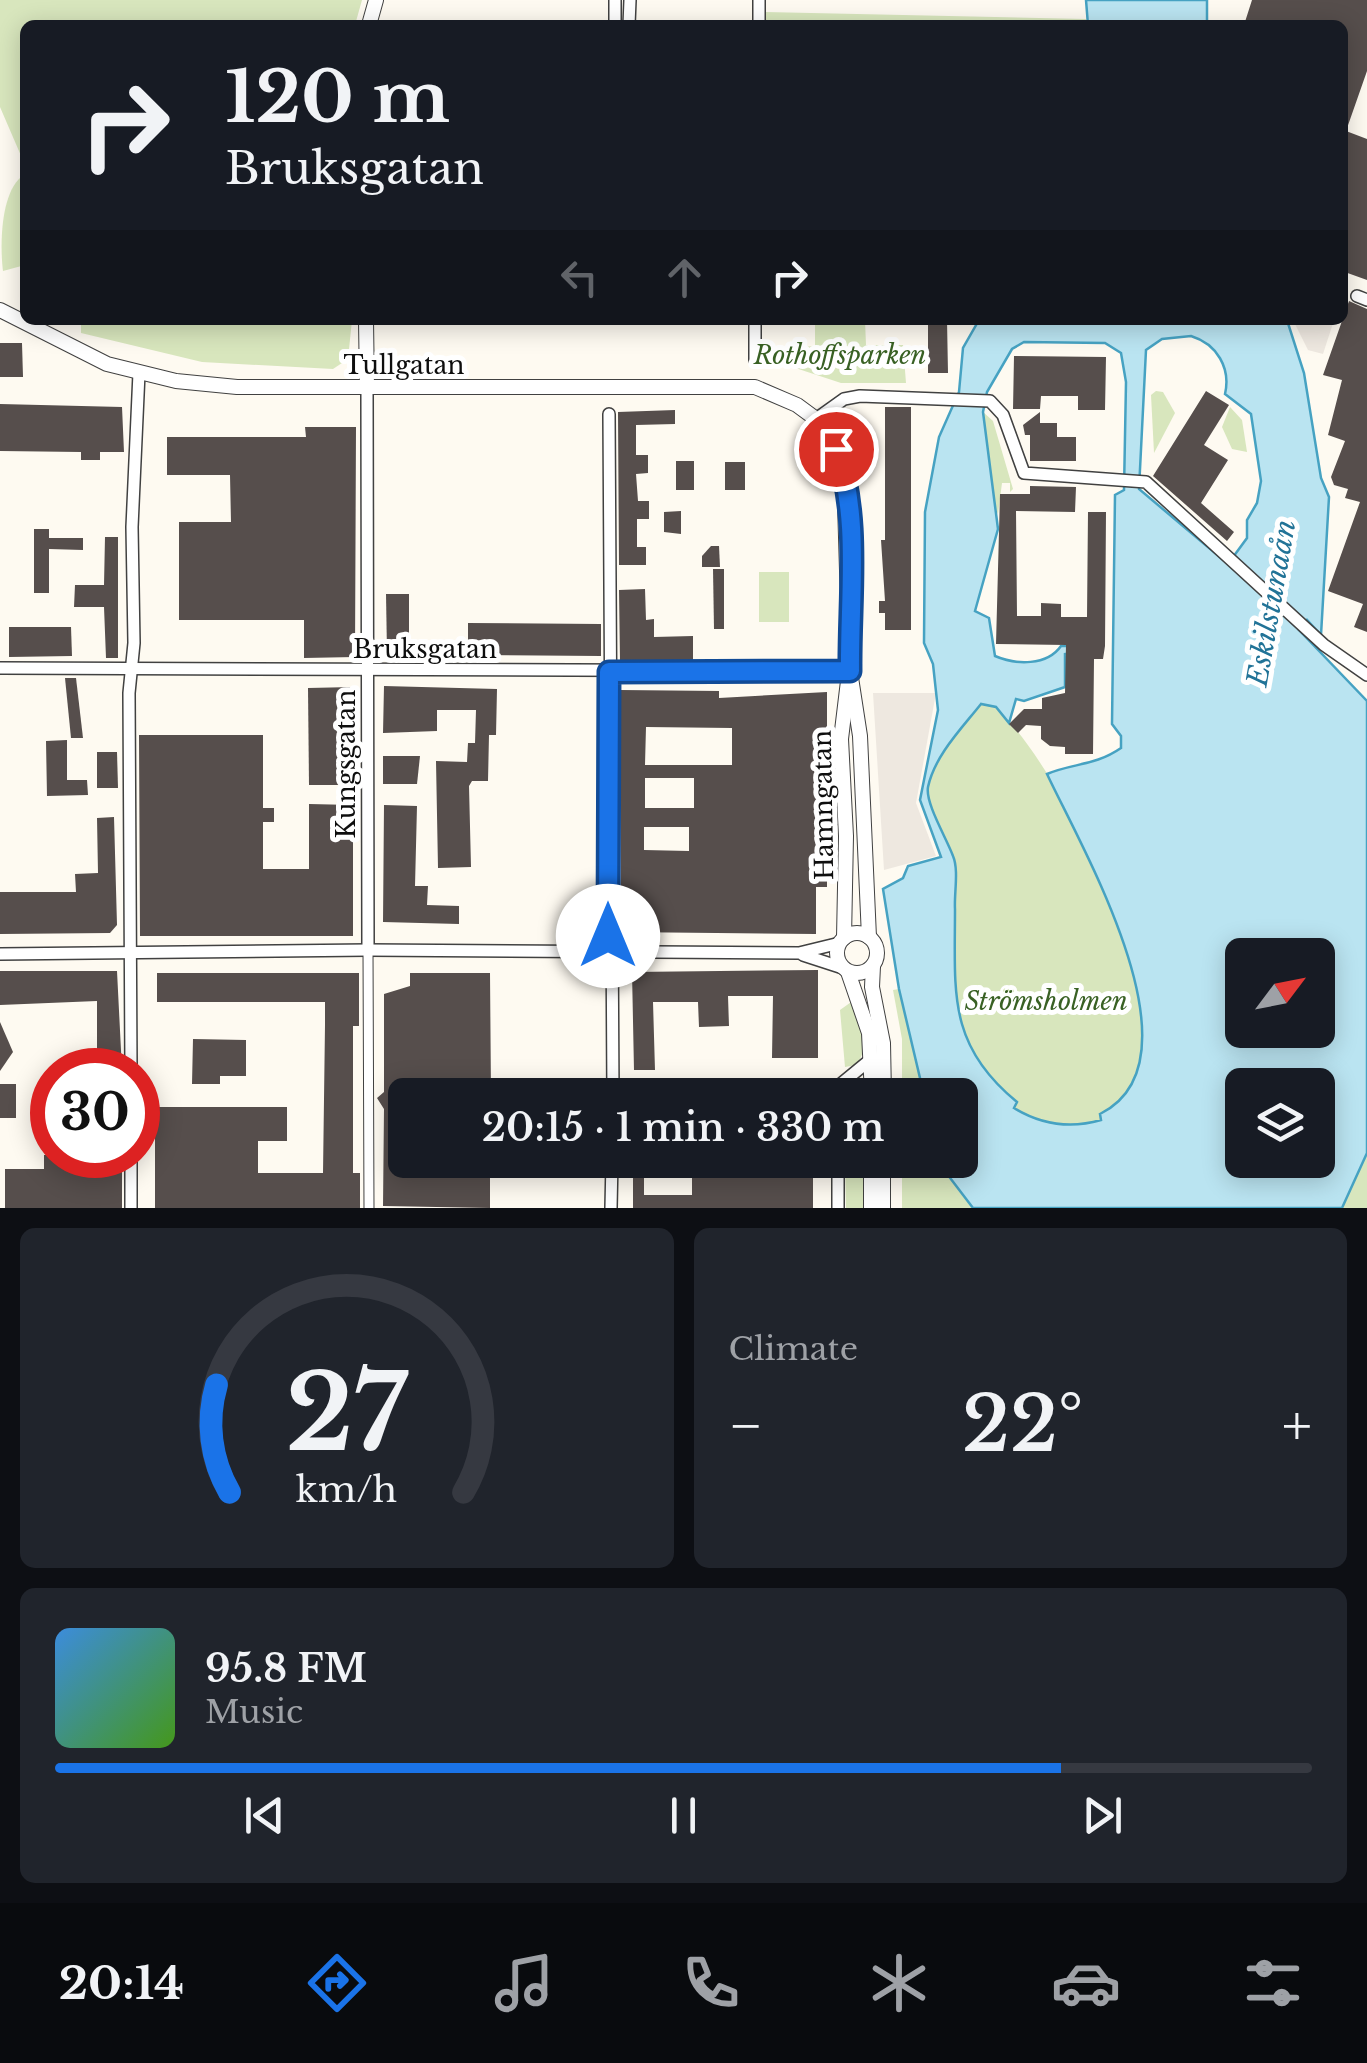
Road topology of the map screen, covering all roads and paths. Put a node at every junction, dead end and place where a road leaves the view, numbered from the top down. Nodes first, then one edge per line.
1 (30, 325) edge
2 (366, 325) edge
3 (756, 325) edge
4 (755, 360) dead end
5 (139, 373) junction
6 (367, 388) junction
7 (609, 414) dead end
8 (816, 419) junction
9 (0, 668) edge
10 (132, 670) junction
11 (850, 671) junction
12 (369, 672) junction
13 (609, 672) junction
14 (1367, 675) edge
15 (846, 836) junction
16 (863, 836) junction
17 (868, 937) junction
18 (842, 940) junction
19 (368, 950) junction
20 (609, 952) junction
21 (798, 953) junction
22 (0, 954) edge
23 (128, 954) junction
24 (872, 966) junction
25 (846, 970) junction
26 (130, 1048) edge
27 (870, 1060) junction
28 (612, 1078) edge
29 (848, 1078) edge
30 (871, 1078) edge
31 (884, 1078) edge
32 (131, 1178) edge
33 (612, 1178) edge
34 (838, 1178) edge
35 (872, 1178) edge
36 (883, 1178) edge
37 (131, 1208) edge
38 (368, 1208) edge
39 (612, 1208) edge
40 (838, 1208) edge
41 (871, 1208) edge
42 (882, 1208) edge

1 - 5 street, Tullgatan
2 - 6 street, Kungsgatan
3 - 4 street
5 - 6 street, Tullgatan
5 - 10 street
6 - 8 street, Tullgatan
6 - 12 street, Kungsgatan
7 - 13 street
8 - 11 street, Hamngatan
8 - 14 street
9 - 10 street, Bruksgatan
10 - 12 street, Bruksgatan
10 - 23 street
11 - 13 street, Bruksgatan
11 - 15 street, Hamngatan
11 - 16 street, Hamngatan
12 - 13 street, Bruksgatan
12 - 19 street, Kungsgatan
13 - 20 street
15 - 16 street
15 - 18 street, Hamngatan
16 - 17 street, Hamngatan
17 - 18 street
17 - 24 street
18 - 21 street
18 - 25 street
19 - 20 street
19 - 23 street
19 - 38 street, Kungsgatan
20 - 21 street
20 - 28 street
21 - 25 street
22 - 23 street
23 - 26 street
24 - 25 street
24 - 31 street
25 - 27 street
27 - 29 street
27 - 30 street
32 - 37 street
33 - 39 street
34 - 40 street
35 - 41 street
36 - 42 street

